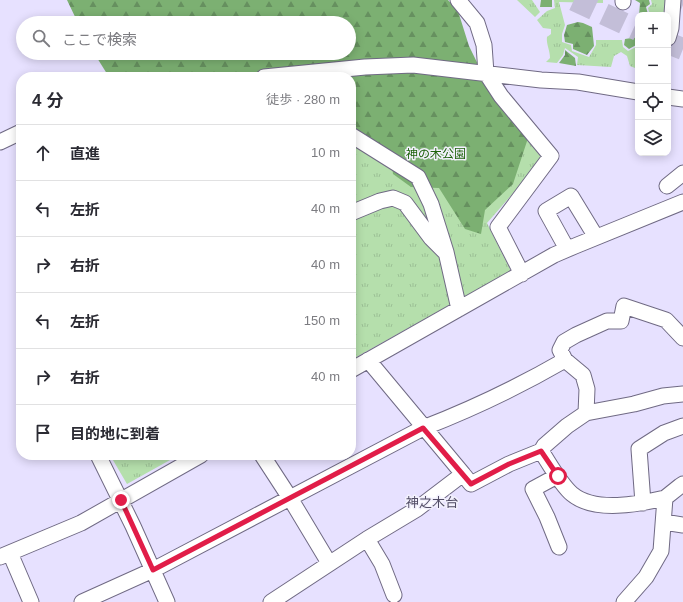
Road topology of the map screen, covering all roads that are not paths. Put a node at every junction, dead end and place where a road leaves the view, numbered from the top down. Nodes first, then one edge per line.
1 (458, 0) edge
2 (673, 0) edge
3 (671, 28) edge
4 (314, 72) edge
5 (486, 73) junction
6 (635, 92) edge
7 (671, 97) edge
8 (683, 99) edge
9 (16, 134) edge
10 (356, 138) edge
11 (0, 142) edge
12 (683, 173) edge
13 (667, 186) dead end
14 (683, 202) edge
15 (356, 211) edge
16 (596, 237) junction
17 (567, 249) junction
18 (446, 252) junction
19 (522, 274) junction
20 (459, 309) junction
21 (683, 338) edge
22 (368, 360) junction
23 (565, 360) junction
24 (356, 367) edge
25 (683, 394) edge
26 (586, 413) junction
27 (683, 426) edge
28 (423, 428) junction
29 (541, 451) junction
30 (101, 460) edge
31 (192, 460) edge
32 (265, 460) edge
33 (463, 474) junction
34 (558, 476) junction
35 (683, 484) edge
36 (290, 498) junction
37 (665, 498) junction
38 (121, 500) junction
39 (643, 503) junction
40 (664, 522) junction
41 (683, 526) edge
42 (367, 539) junction
43 (558, 547) dead end
44 (5, 555) edge
45 (329, 563) junction
46 (153, 570) junction
47 (394, 595) dead end
48 (31, 602) edge
49 (82, 602) edge
50 (167, 602) edge
51 (271, 602) edge
52 (624, 602) edge

1 - 5 street
2 - 3 street
4 - 5 street
5 - 6 street
5 - 19 street
7 - 8 street
9 - 11 street
10 - 18 street
12 - 13 street
14 - 16 street
15 - 18 street
16 - 17 street
16 - 17 street
17 - 19 street
18 - 20 street
19 - 20 street
20 - 22 street
21 - 23 street
22 - 24 street
22 - 28 street
23 - 26 street
23 - 28 street
25 - 26 street
26 - 29 street
27 - 39 street
28 - 33 street
28 - 36 street
29 - 33 street
29 - 34 street
30 - 38 street
31 - 38 street
32 - 36 street
33 - 42 street
34 - 39 street
34 - 43 street
35 - 37 street
36 - 45 street
36 - 46 street
37 - 39 street
37 - 40 street
38 - 44 street
38 - 46 street
40 - 41 street
40 - 52 street
42 - 45 street
42 - 47 street
44 - 48 street
45 - 51 street
46 - 49 street
46 - 50 street

